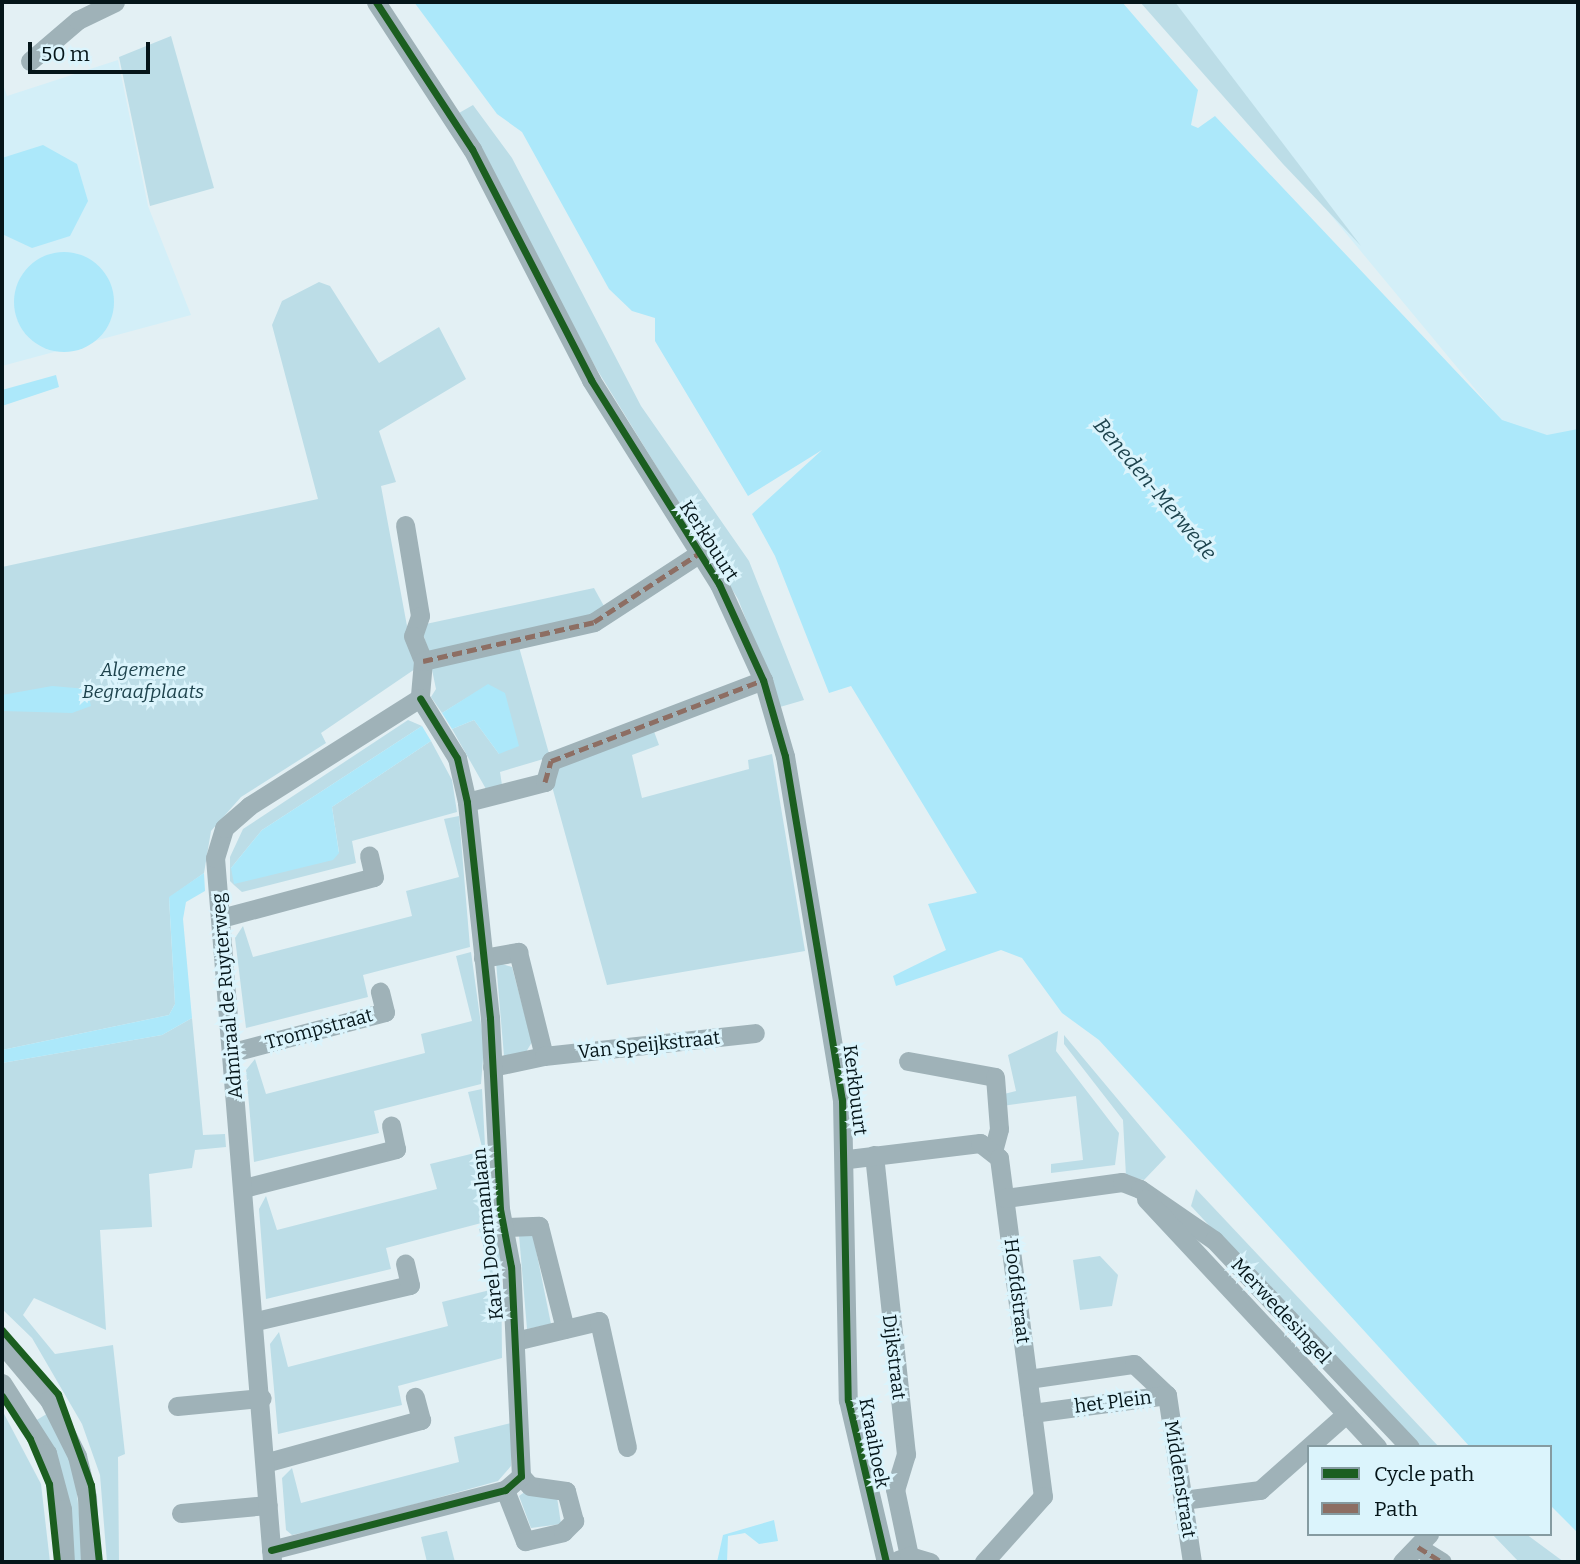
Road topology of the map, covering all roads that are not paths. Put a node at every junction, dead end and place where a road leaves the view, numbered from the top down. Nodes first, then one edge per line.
1 (115, 2) edge
2 (376, 2) edge
3 (30, 61) dead end
4 (405, 525) dead end
5 (700, 553) junction
6 (423, 661) junction
7 (763, 680) junction
8 (420, 698) junction
9 (467, 802) junction
10 (369, 856) dead end
11 (221, 918) junction
12 (483, 958) junction
13 (380, 992) dead end
14 (755, 1033) dead end
15 (233, 1052) junction
16 (544, 1056) junction
17 (908, 1061) dead end
18 (492, 1067) junction
19 (391, 1126) dead end
20 (994, 1148) junction
21 (874, 1155) junction
22 (848, 1159) junction
23 (244, 1188) junction
24 (1140, 1189) junction
25 (1005, 1198) junction
26 (506, 1227) junction
27 (405, 1264) dead end
28 (256, 1321) junction
29 (565, 1329) junction
30 (515, 1341) junction
31 (2, 1345) edge
32 (1028, 1379) junction
33 (2, 1383) edge
34 (1167, 1395) junction
35 (415, 1397) dead end
36 (262, 1398) junction
37 (177, 1406) dead end
38 (1032, 1413) junction
39 (1346, 1414) junction
40 (1311, 1445) edge
41 (1375, 1445) edge
42 (1408, 1445) edge
43 (627, 1447) dead end
44 (1307, 1448) edge
45 (268, 1462) junction
46 (521, 1476) junction
47 (505, 1490) junction
48 (1182, 1500) junction
49 (268, 1505) junction
50 (181, 1513) dead end
51 (1424, 1541) edge
52 (272, 1556) edge
53 (909, 1556) junction
54 (65, 1562) edge
55 (90, 1562) edge
56 (888, 1562) edge
57 (930, 1562) edge
58 (984, 1562) edge
59 (1192, 1562) edge
60 (1402, 1562) edge
61 (1442, 1562) edge

1 - 3 street
2 - 5 street, Kerkbuurt
4 - 6 street
5 - 6 street
5 - 7 street, Kerkbuurt
6 - 8 street
7 - 9 street
7 - 22 street, Kerkbuurt
8 - 9 street, Karel Doormanlaan
8 - 11 street, Admiraal de Ruyterweg
9 - 12 street, Karel Doormanlaan
10 - 11 street
11 - 15 street, Admiraal de Ruyterweg
12 - 16 street
12 - 18 street, Karel Doormanlaan
13 - 15 street, Trompstraat
14 - 16 street, Van Speijkstraat
15 - 23 street, Admiraal de Ruyterweg
16 - 18 street
17 - 20 street, Hoofdstraat
18 - 26 street, Karel Doormanlaan
19 - 23 street
20 - 21 street
20 - 25 street, Hoofdstraat
21 - 22 street
21 - 53 street, Dijkstraat
22 - 56 street, Kraaihoek
23 - 28 street, Admiraal de Ruyterweg
24 - 25 street, Merwedesingel
24 - 39 street, Merwedesingel
24 - 42 street, Merwedesingel
25 - 32 street, Hoofdstraat
26 - 29 street, Karel Doormanlaan
26 - 30 street, Karel Doormanlaan
27 - 28 street
28 - 36 street, Admiraal de Ruyterweg
29 - 30 street, Karel Doormanlaan
29 - 43 street, Karel Doormanlaan
30 - 46 street, Karel Doormanlaan
31 - 55 street
32 - 34 street, het Plein
32 - 38 street, Hoofdstraat
33 - 54 street
34 - 38 street, het Plein
34 - 48 street, Middenstraat
35 - 45 street
36 - 37 street
36 - 45 street, Admiraal de Ruyterweg
38 - 58 street, Hoofdstraat
39 - 40 street
39 - 41 street, Merwedesingel
44 - 48 street
45 - 49 street, Admiraal de Ruyterweg
46 - 47 street
46 - 47 street
47 - 52 street
48 - 59 street, Middenstraat
49 - 50 street
49 - 52 street, Admiraal de Ruyterweg
51 - 60 street
51 - 61 street
53 - 56 street
53 - 57 street

